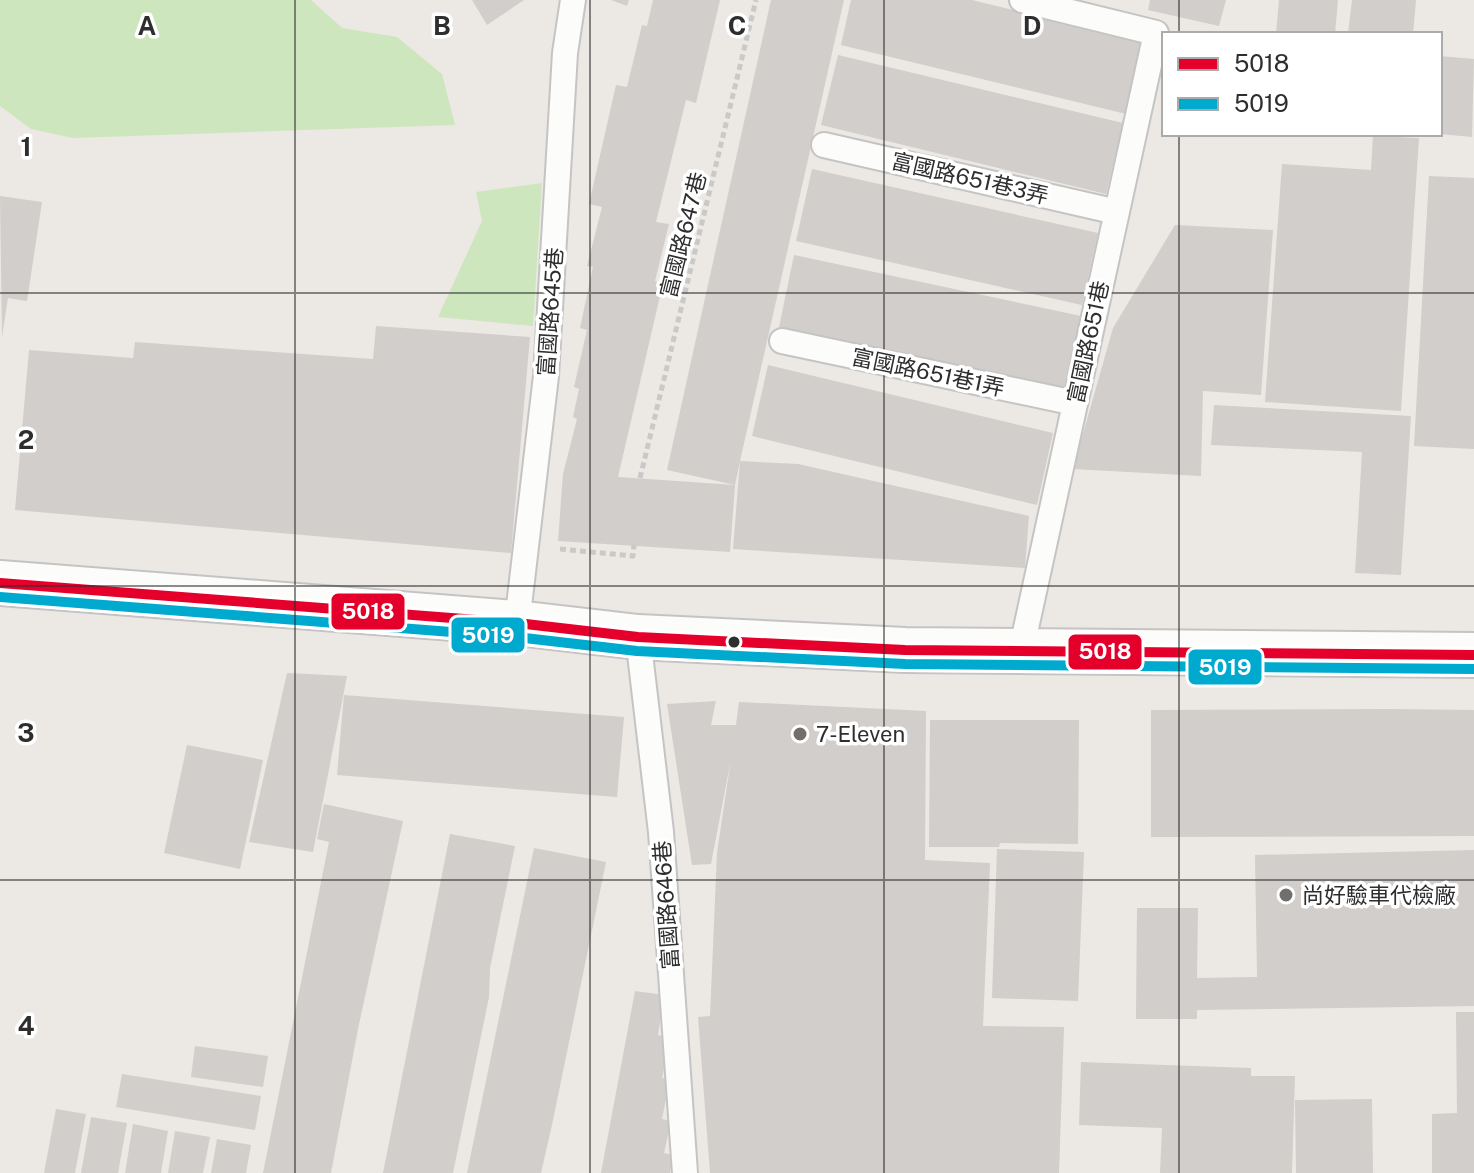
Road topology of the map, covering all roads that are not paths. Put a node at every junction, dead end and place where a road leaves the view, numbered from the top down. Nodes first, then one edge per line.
1 (573, 0) edge
2 (1022, 0) edge
3 (824, 145) dead end
4 (1117, 212) junction
5 (782, 341) dead end
6 (1075, 403) junction
7 (0, 583) edge
8 (517, 623) junction
9 (638, 637) junction
10 (1021, 651) junction
11 (1474, 655) edge
12 (685, 1173) edge

1 - 8 lane, 富國路645巷
2 - 4 lane, 富國路651巷
3 - 4 lane, 富國路651巷3弄
4 - 6 lane, 富國路651巷
5 - 6 lane, 富國路651巷1弄
6 - 10 lane, 富國路651巷
7 - 8 street
8 - 9 street
9 - 10 street
9 - 12 lane, 富國路646巷
10 - 11 street

